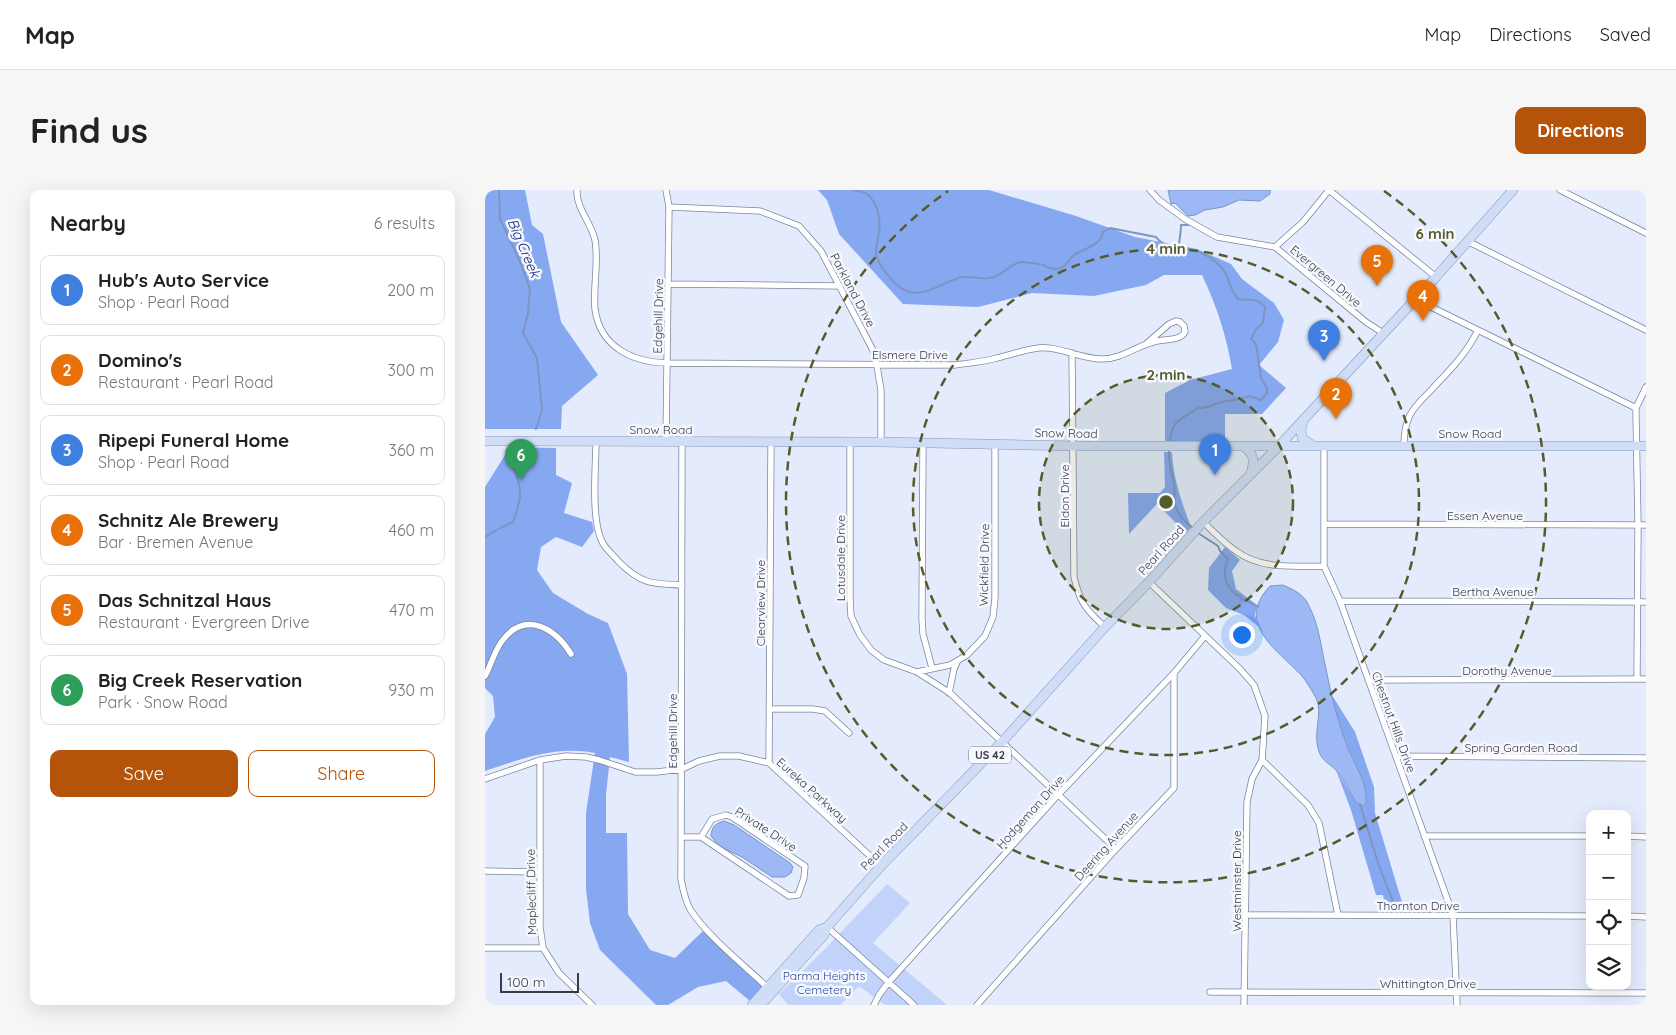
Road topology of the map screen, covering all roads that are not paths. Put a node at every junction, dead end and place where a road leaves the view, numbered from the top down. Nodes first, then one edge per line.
1 (577, 190) edge
2 (667, 190) edge
3 (1150, 190) edge
4 (1329, 190) edge
5 (1513, 190) edge
6 (1560, 190) edge
7 (669, 207) junction
8 (1646, 232) edge
9 (1467, 241) junction
10 (1275, 247) junction
11 (1436, 277) junction
12 (668, 284) junction
13 (841, 286) junction
14 (1415, 299) junction
15 (1478, 330) junction
16 (1646, 330) edge
17 (1383, 333) junction
18 (1145, 344) junction
19 (1072, 353) junction
20 (667, 363) junction
21 (877, 364) junction
22 (1646, 387) edge
23 (1636, 408) junction
24 (1304, 419) junction
25 (485, 441) edge
26 (596, 441) junction
27 (666, 441) junction
28 (682, 441) junction
29 (771, 442) junction
30 (850, 442) junction
31 (881, 442) junction
32 (923, 444) junction
33 (995, 444) junction
34 (1324, 445) junction
35 (1404, 445) junction
36 (1074, 446) junction
37 (1243, 446) junction
38 (1279, 446) junction
39 (1312, 446) junction
40 (1641, 446) edge
41 (1251, 474) junction
42 (1324, 524) junction
43 (1638, 525) junction
44 (1646, 525) edge
45 (1198, 528) junction
46 (1324, 566) junction
47 (1149, 582) junction
48 (682, 586) junction
49 (1340, 601) junction
50 (1637, 602) junction
51 (1646, 602) edge
52 (1105, 627) junction
53 (1205, 636) junction
54 (571, 654) dead end
55 (957, 662) junction
56 (932, 668) junction
57 (917, 672) junction
58 (1174, 673) junction
59 (485, 676) edge
60 (1368, 680) junction
61 (1637, 680) junction
62 (1646, 680) edge
63 (949, 693) junction
64 (769, 709) junction
65 (849, 733) dead end
66 (1002, 742) junction
67 (1397, 756) junction
68 (1646, 758) edge
69 (540, 760) junction
70 (1262, 760) junction
71 (769, 763) junction
72 (682, 769) junction
73 (485, 778) edge
74 (1058, 795) junction
75 (1424, 836) junction
76 (1586, 836) edge
77 (1631, 836) edge
78 (1646, 836) edge
79 (701, 837) junction
80 (681, 838) junction
81 (1116, 849) junction
82 (881, 866) junction
83 (485, 871) edge
84 (540, 872) junction
85 (1246, 915) junction
86 (1338, 915) junction
87 (1453, 915) junction
88 (1586, 916) edge
89 (1631, 916) edge
90 (1646, 916) edge
91 (827, 927) junction
92 (485, 948) edge
93 (543, 948) junction
94 (888, 983) junction
95 (767, 987) junction
96 (1211, 992) dead end
97 (1244, 993) junction
98 (1456, 993) junction
99 (1646, 993) edge
100 (592, 1005) edge
101 (752, 1005) edge
102 (761, 1005) edge
103 (874, 1005) edge
104 (914, 1005) edge
105 (977, 1005) edge
106 (1244, 1005) edge
107 (1457, 1005) edge

1 - 20 street, Elsmere Drive
2 - 7 street, Edgehill Drive
3 - 10 street, Evergreen Drive
4 - 10 street
4 - 11 street
5 - 9 main road, Pearl Road / US 42
6 - 8 street
7 - 12 street, Edgehill Drive
7 - 13 street, Parkland Drive
9 - 11 main road, Pearl Road / US 42
9 - 16 street
10 - 17 street, Evergreen Drive
11 - 14 main road, Pearl Road / US 42
12 - 13 street
12 - 20 street, Edgehill Drive
13 - 21 street, Parkland Drive
14 - 15 street
14 - 17 main road, Pearl Road / US 42
15 - 23 street
15 - 35 street
17 - 24 main road, Pearl Road / US 42
18 - 18 street, Elsmere Drive
18 - 19 street, Elsmere Drive
19 - 21 street, Elsmere Drive
19 - 36 street, Eldon Drive
20 - 21 street, Elsmere Drive
20 - 27 street, Edgehill Drive
21 - 31 street, Parkland Drive
22 - 23 street
23 - 40 street
24 - 38 main road, Pearl Road / US 42
24 - 39 main road
25 - 26 main road, Snow Road
26 - 27 main road, Snow Road
26 - 48 street
27 - 28 main road, Snow Road
28 - 29 main road, Snow Road
28 - 48 street, Edgehill Drive
29 - 30 main road, Snow Road
29 - 64 street, Clearview Drive
30 - 31 main road, Snow Road
30 - 57 street, Lotusdale Drive
31 - 32 main road, Snow Road
32 - 33 main road, Snow Road
32 - 56 street
33 - 36 main road, Snow Road
33 - 55 street, Wickfield Drive
34 - 35 main road, Snow Road
34 - 39 main road, Snow Road
34 - 42 street, Chestnut Hills Drive
35 - 40 main road, Snow Road
36 - 37 main road, Snow Road
36 - 52 street, Eldon Drive
37 - 38 main road, Snow Road
37 - 41 main road
38 - 39 main road, Snow Road
38 - 41 main road, Pearl Road / US 42
40 - 43 street
41 - 45 main road, Pearl Road / US 42
42 - 43 street, Essen Avenue
42 - 46 street, Chestnut Hills Drive
43 - 44 street, Essen Avenue
43 - 50 street
45 - 46 street
45 - 47 main road, Pearl Road / US 42
46 - 49 street, Chestnut Hills Drive
47 - 52 main road, Pearl Road / US 42
47 - 53 street
48 - 72 street, Edgehill Drive
49 - 50 street, Bertha Avenue
49 - 60 street, Chestnut Hills Drive
50 - 51 street, Bertha Avenue
50 - 61 street
52 - 66 main road, Pearl Road / US 42
53 - 58 street, Hodgeman Drive
53 - 70 street
54 - 59 street
55 - 56 street, Wickfield Drive
55 - 63 street
56 - 57 street, Wickfield Drive
57 - 63 street, Lotusdale Drive
58 - 74 street, Hodgeman Drive
58 - 81 street, Deering Avenue
60 - 61 street, Dorothy Avenue
60 - 67 street, Chestnut Hills Drive
61 - 62 street, Dorothy Avenue
63 - 66 street, Lotusdale Drive
64 - 65 street
64 - 71 street, Clearview Drive
66 - 74 street, Lotusdale Drive
66 - 82 main road, Pearl Road / US 42
67 - 68 street, Spring Garden Road
67 - 75 street, Chestnut Hills Drive
69 - 72 street, Eureka Parkway
69 - 73 street, Eureka Parkway
69 - 84 street, Maplecliff Drive
70 - 85 street, Westminster Drive
70 - 86 street
71 - 72 street, Eureka Parkway
71 - 82 street, Eureka Parkway
72 - 80 street, Edgehill Drive
74 - 81 street, Lotusdale Drive
74 - 94 street, Hodgeman Drive
75 - 76 street
75 - 87 street, Chestnut Hills Drive
77 - 78 street
79 - 79 street, Private Drive
79 - 80 street
80 - 95 street, Edgehill Drive
81 - 105 street, Deering Avenue
82 - 91 main road, Pearl Road / US 42
83 - 84 street
84 - 93 street, Maplecliff Drive
85 - 86 street, Thornton Drive
85 - 97 street, Westminster Drive
86 - 87 street, Thornton Drive
87 - 88 street, Thornton Drive
87 - 98 street, Chestnut Hills Drive
89 - 90 street
91 - 94 street
91 - 95 main road, Pearl Road / US 42
91 - 102 main road, Pearl Road / US 42
92 - 93 street
93 - 100 street, Maplecliff Drive
94 - 103 street, Hodgeman Drive
94 - 104 street
95 - 101 main road, Pearl Road / US 42
96 - 97 street, Whittington Drive
97 - 98 street, Whittington Drive
97 - 106 street, Westminster Drive
98 - 99 street, Whittington Drive
98 - 107 street, Chestnut Hills Drive

